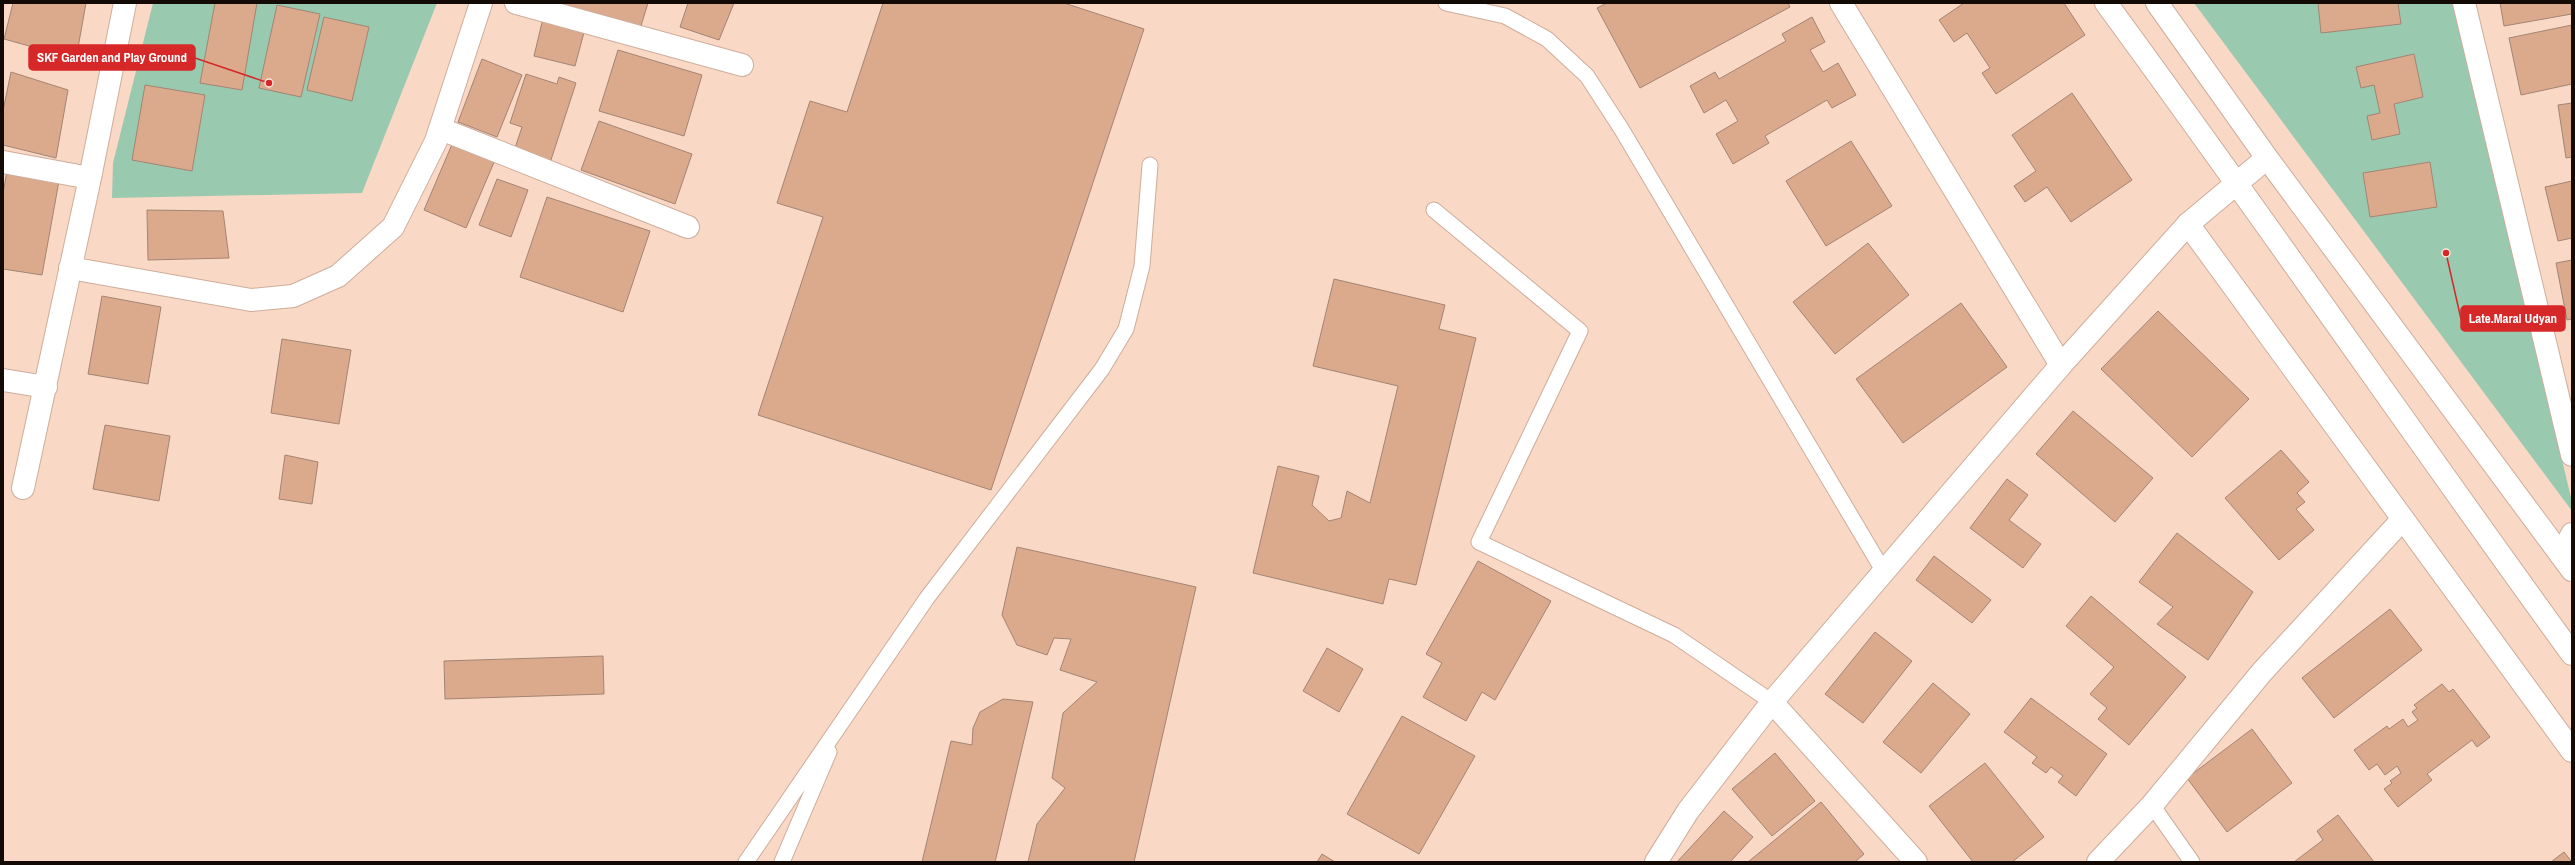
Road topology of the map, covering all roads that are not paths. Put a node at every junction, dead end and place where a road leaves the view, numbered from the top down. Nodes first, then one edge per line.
1 (125, 3) edge
2 (482, 3) edge
3 (516, 3) edge
4 (1446, 3) edge
5 (1841, 3) edge
6 (2106, 3) edge
7 (2157, 3) edge
8 (2464, 3) edge
9 (742, 65) dead end
10 (441, 129) junction
11 (2267, 158) junction
12 (3, 162) edge
13 (1150, 165) dead end
14 (90, 178) junction
15 (2237, 181) junction
16 (1434, 210) dead end
17 (2188, 224) junction
18 (688, 227) dead end
19 (70, 268) junction
20 (2061, 365) junction
21 (3, 380) edge
22 (46, 387) junction
23 (2572, 455) edge
24 (23, 488) dead end
25 (2402, 520) junction
26 (2572, 534) edge
27 (2568, 564) edge
28 (1884, 572) junction
29 (2572, 654) edge
30 (1772, 702) junction
31 (841, 723) junction
32 (2572, 751) edge
33 (2152, 805) junction
34 (746, 862) edge
35 (782, 862) edge
36 (1656, 862) edge
37 (1916, 862) edge
38 (2098, 862) edge
39 (2192, 862) edge

1 - 14 street
2 - 10 street
3 - 9 street
4 - 28 lane
5 - 20 street
6 - 15 street
7 - 11 street
8 - 23 street
10 - 18 street
10 - 19 street
11 - 15 street
11 - 27 street
12 - 14 street
13 - 31 lane
14 - 19 street
15 - 17 street
15 - 29 street
16 - 30 lane
17 - 20 street
17 - 25 street
19 - 22 street
20 - 28 street
21 - 22 street
22 - 24 street
25 - 32 street
25 - 33 street
26 - 27 street
28 - 30 street
30 - 36 street
30 - 37 street
31 - 34 lane
31 - 35 lane
33 - 38 street
33 - 39 lane

